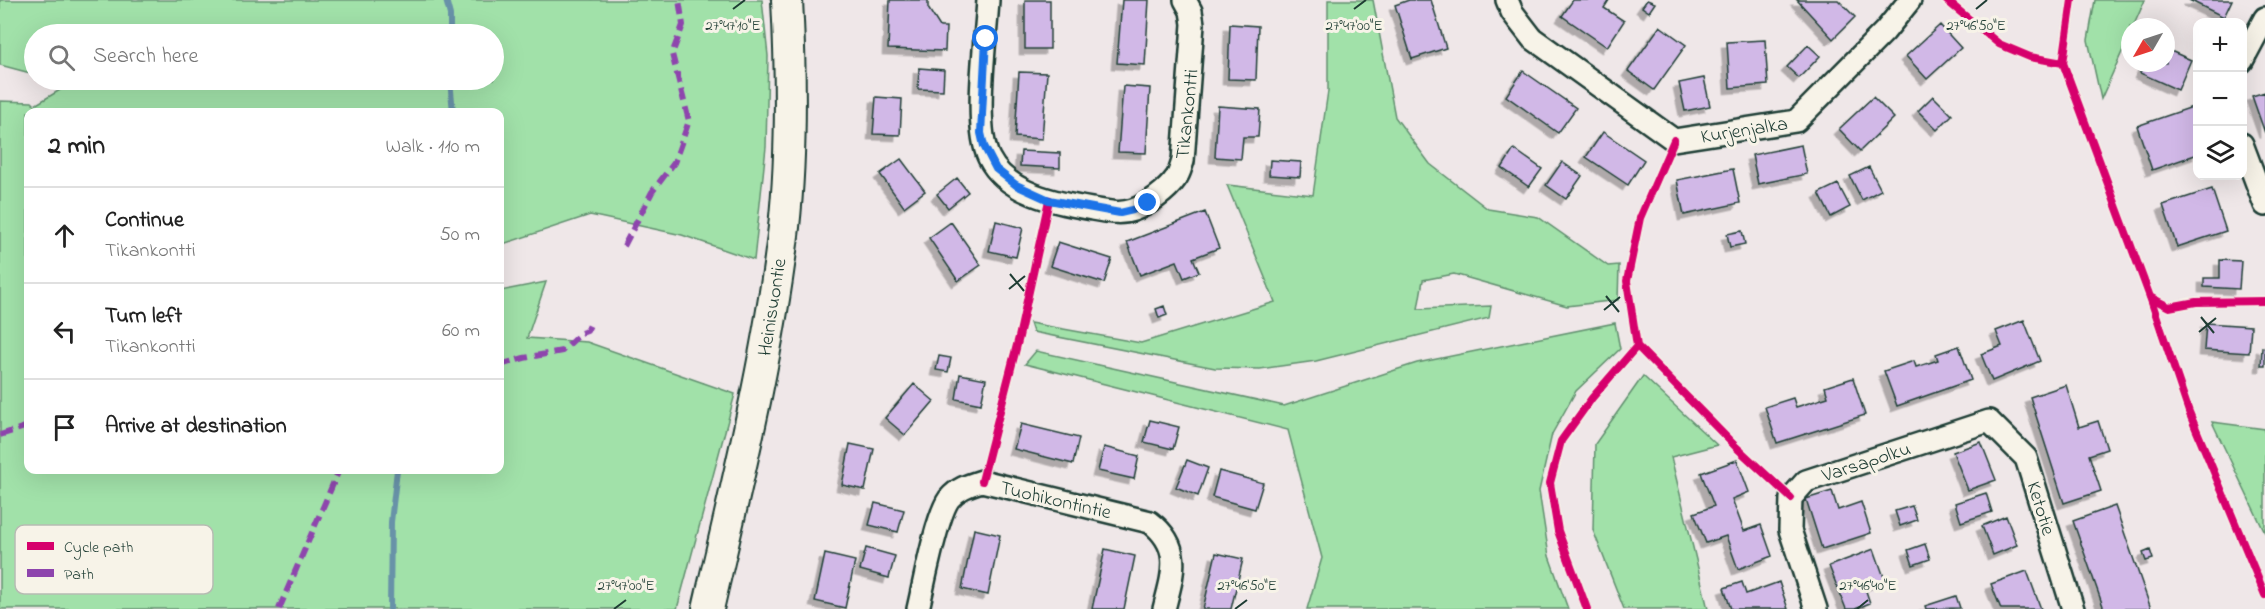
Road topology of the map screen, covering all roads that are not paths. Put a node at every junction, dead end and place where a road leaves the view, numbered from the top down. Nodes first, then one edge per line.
1 (786, 0) edge
2 (988, 0) edge
3 (1185, 0) edge
4 (1508, 0) edge
5 (1910, 0) edge
6 (2265, 18) edge
7 (2247, 52) edge
8 (2247, 157) edge
9 (2265, 205) edge
10 (1989, 421) joint
11 (708, 609) edge
12 (918, 609) edge
13 (1164, 609) edge
14 (1816, 609) edge
15 (2073, 609) edge

1 - 11 street, Heinisuontie
2 - 3 street, Tikankontti
4 - 5 street, Kurjenjalka
6 - 7 street
8 - 9 street
10 - 14 street, Varsapolku
10 - 15 street, Ketotie
12 - 13 street, Tuohikontintie

